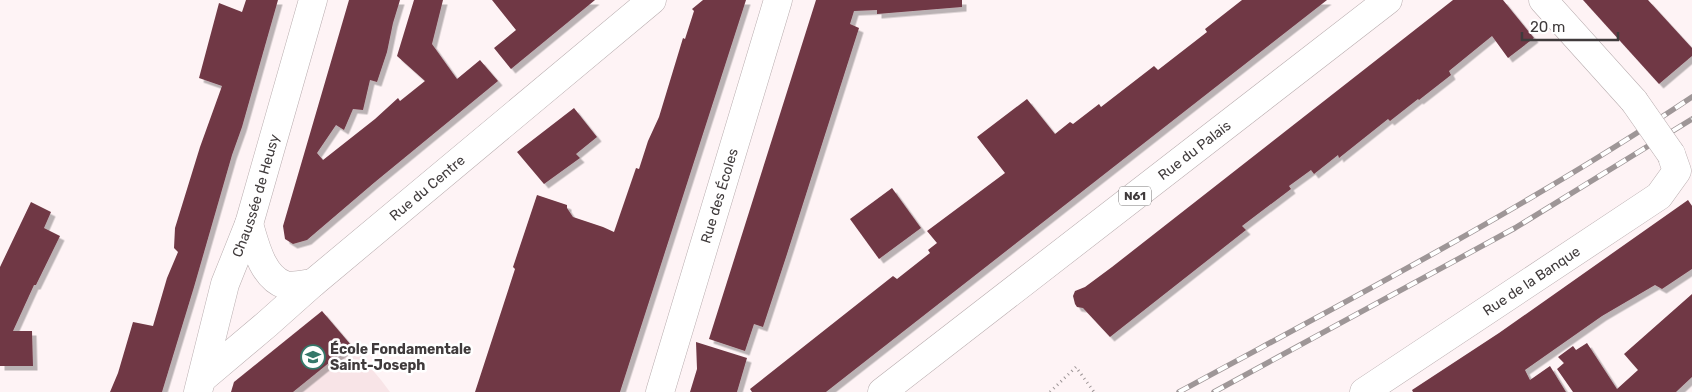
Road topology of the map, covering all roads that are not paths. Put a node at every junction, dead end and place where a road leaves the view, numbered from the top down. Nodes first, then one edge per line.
1 (313, 0) edge
2 (652, 0) edge
3 (778, 0) edge
4 (1388, 0) edge
5 (1543, 0) edge
6 (249, 224) junction
7 (313, 284) junction
8 (201, 385) edge
9 (660, 392) edge
10 (882, 392) edge
11 (1364, 392) edge

1 - 6 street, Chaussée de Heusy
2 - 7 street, Rue du Centre
3 - 9 street, Rue des Écoles
4 - 10 street, Rue du Palais / N61
5 - 11 street, Rue de la Banque, bridge
6 - 7 street
6 - 8 street, Chaussée de Heusy
7 - 8 street, Rue du Centre

